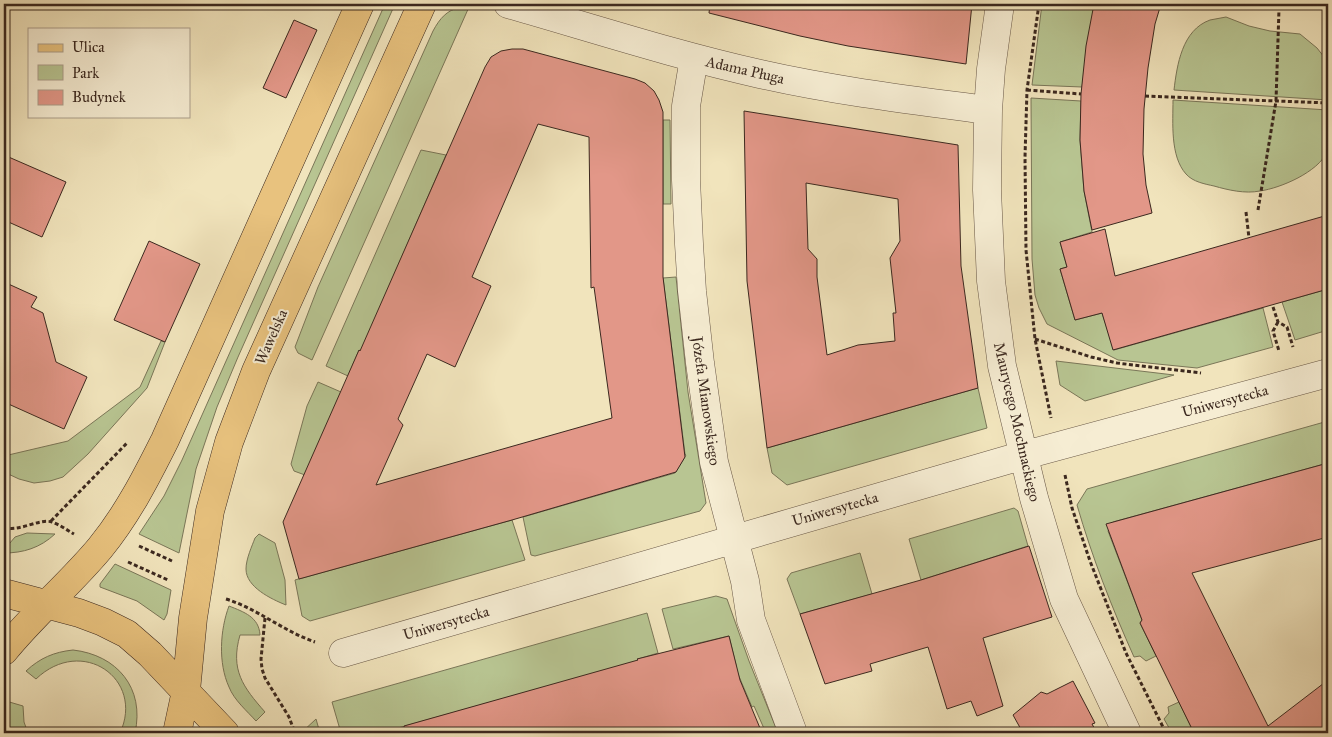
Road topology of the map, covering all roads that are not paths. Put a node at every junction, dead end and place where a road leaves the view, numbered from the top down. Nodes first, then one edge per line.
1 (360, 4) edge
2 (423, 4) edge
3 (508, 4) edge
4 (1000, 4) edge
5 (694, 58) junction
6 (988, 110) junction
7 (1328, 373) edge
8 (1024, 456) junction
9 (734, 538) junction
10 (4, 593) edge
11 (46, 604) junction
12 (4, 651) edge
13 (344, 653) road end
14 (186, 691) junction
15 (177, 733) edge
16 (225, 733) edge
17 (793, 733) edge
18 (1127, 733) edge

1 - 11 main road
2 - 14 main road, Wawelska
3 - 5 street, Adama Pługa
4 - 6 street, Maurycego Mochnackiego
5 - 6 street, Adama Pługa
5 - 9 street, Józefa Mianowskiego
6 - 8 street, Maurycego Mochnackiego
7 - 8 street, Uniwersytecka
8 - 9 street, Uniwersytecka
8 - 18 street, Maurycego Mochnackiego
9 - 13 street, Uniwersytecka
9 - 17 street, Józefa Mianowskiego
10 - 11 main road
11 - 12 main road
11 - 14 main road
14 - 15 main road, Wawelska
14 - 16 main road

